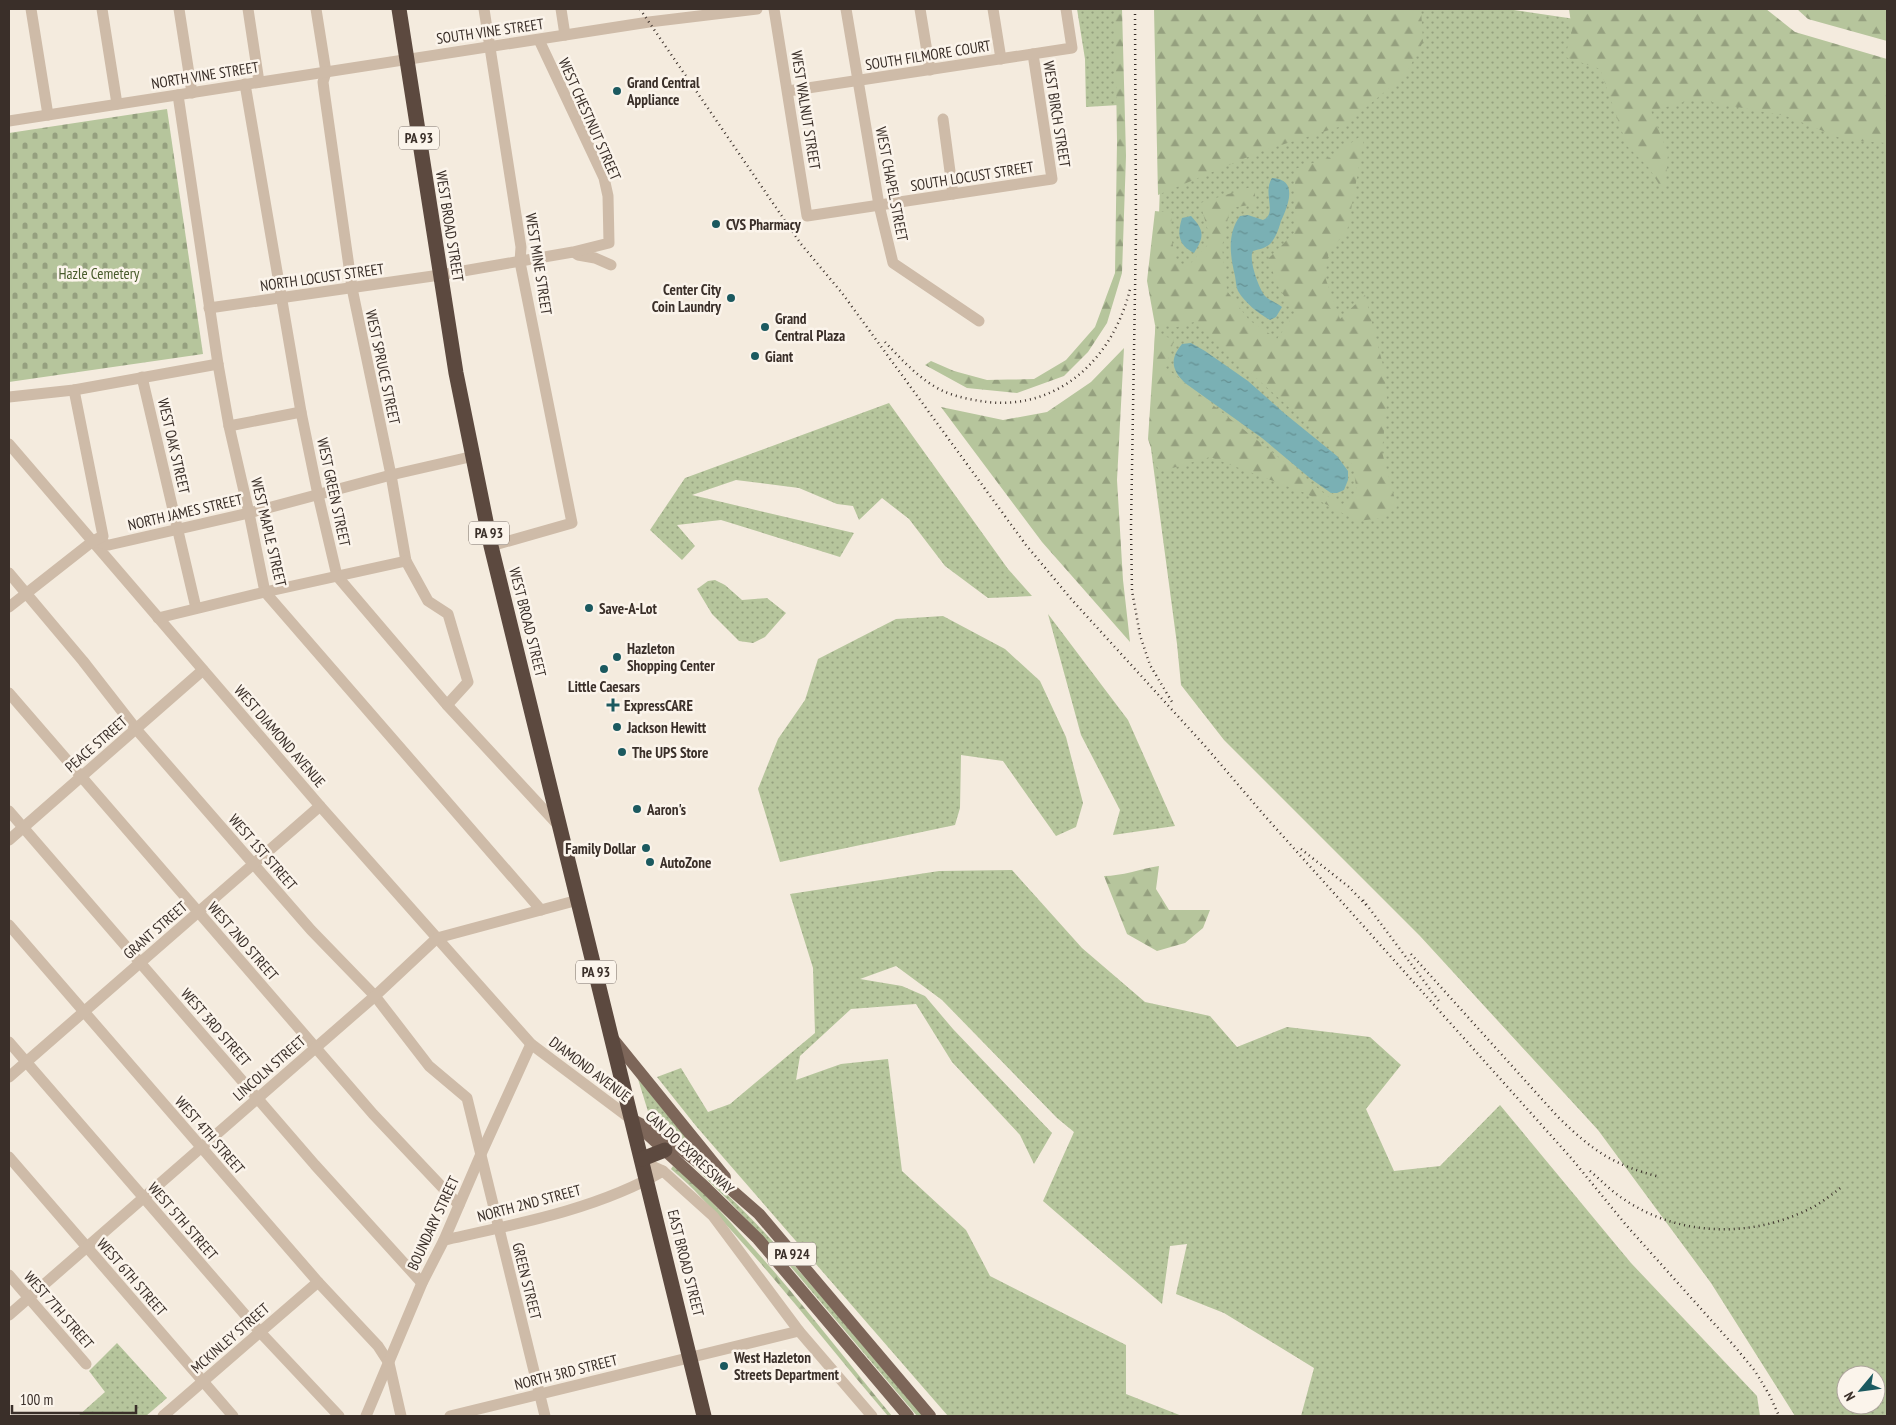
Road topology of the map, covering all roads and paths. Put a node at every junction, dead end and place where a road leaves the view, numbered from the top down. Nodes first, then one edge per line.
1 (31, 9) edge
2 (102, 9) edge
3 (179, 9) edge
4 (248, 9) edge
5 (316, 9) edge
6 (399, 9) edge
7 (484, 9) edge
8 (561, 9) edge
9 (757, 9) edge
10 (774, 9) edge
11 (846, 9) edge
12 (920, 9) edge
13 (993, 9) edge
14 (1066, 9) edge
15 (700, 12) edge
16 (565, 35) junction
17 (539, 40) junction
18 (490, 46) junction
19 (1033, 54) junction
20 (406, 59) junction
21 (1001, 59) junction
22 (930, 70) junction
23 (326, 72) junction
24 (857, 81) junction
25 (259, 82) junction
26 (245, 84) junction
27 (788, 91) junction
28 (192, 93) junction
29 (178, 95) junction
30 (117, 104) junction
31 (48, 115) junction
32 (943, 119) dead end
33 (9, 122) edge
34 (1052, 179) joint
35 (952, 194) junction
36 (878, 205) junction
37 (807, 216) joint
38 (573, 252) junction
39 (520, 262) junction
40 (611, 265) dead end
41 (440, 275) junction
42 (352, 288) junction
43 (282, 298) junction
44 (209, 308) junction
45 (979, 321) dead end
46 (218, 364) junction
47 (142, 377) junction
48 (74, 390) junction
49 (9, 397) edge
50 (301, 412) junction
51 (229, 426) junction
52 (9, 444) edge
53 (474, 456) junction
54 (391, 476) junction
55 (318, 495) junction
56 (249, 513) junction
57 (178, 529) junction
58 (93, 541) junction
59 (492, 546) junction
60 (406, 561) junction
61 (9, 573) edge
62 (337, 576) junction
63 (26, 592) junction
64 (264, 592) junction
65 (9, 607) edge
66 (196, 608) junction
67 (158, 618) junction
68 (203, 670) junction
69 (9, 693) edge
70 (447, 705) junction
71 (136, 729) junction
72 (81, 777) junction
73 (320, 806) junction
74 (9, 811) edge
75 (559, 826) junction
76 (23, 828) junction
77 (9, 840) edge
78 (253, 864) junction
79 (578, 900) junction
80 (541, 910) junction
81 (198, 912) junction
82 (9, 925) edge
83 (437, 938) junction
84 (140, 963) junction
85 (375, 996) junction
86 (84, 1012) junction
87 (613, 1039) junction
88 (9, 1042) edge
89 (532, 1044) junction
90 (316, 1048) junction
91 (26, 1062) junction
92 (9, 1077) edge
93 (257, 1098) junction
94 (631, 1119) junction
95 (201, 1147) junction
96 (665, 1150) junction
97 (481, 1154) junction
98 (9, 1157) edge
99 (643, 1160) junction
100 (663, 1171) junction
101 (648, 1180) junction
102 (143, 1198) junction
103 (459, 1205) junction
104 (759, 1214) junction
105 (499, 1228) junction
106 (444, 1240) junction
107 (86, 1247) junction
108 (9, 1275) edge
109 (318, 1282) junction
110 (422, 1283) junction
111 (28, 1298) junction
112 (9, 1314) edge
113 (260, 1332) junction
114 (799, 1332) junction
115 (690, 1358) junction
116 (389, 1363) junction
117 (86, 1364) dead end
118 (203, 1382) junction
119 (539, 1394) junction
120 (163, 1416) edge
121 (233, 1416) edge
122 (339, 1416) edge
123 (366, 1416) edge
124 (400, 1416) edge
125 (450, 1416) edge
126 (545, 1416) edge
127 (704, 1416) edge
128 (872, 1416) edge
129 (908, 1416) edge
130 (930, 1416) edge

1 - 31 street
2 - 30 street
3 - 28 street
4 - 25 street
5 - 23 street, WEST SPRUCE STREET
6 - 20 highway, WEST BROAD STREET / PA 93
7 - 18 street, WEST MINE STREET
8 - 16 street, WEST CHESTNUT STREET
9 - 15 street, SOUTH VINE STREET
10 - 27 street, WEST WALNUT STREET
11 - 24 street, WEST CHAPEL STREET
12 - 22 street
13 - 21 street
14 - 19 street, SOUTH FILMORE COURT
15 - 16 street, SOUTH VINE STREET
16 - 17 street, SOUTH VINE STREET
17 - 18 street, SOUTH VINE STREET
17 - 38 street, WEST CHESTNUT STREET
18 - 20 street, SOUTH VINE STREET
18 - 39 street, WEST MINE STREET
19 - 21 street, SOUTH FILMORE COURT
19 - 34 street, WEST BIRCH STREET
20 - 23 street, NORTH VINE STREET
20 - 41 highway, WEST BROAD STREET / PA 93
21 - 22 street, SOUTH FILMORE COURT
22 - 24 street, SOUTH FILMORE COURT
23 - 25 street, NORTH VINE STREET
23 - 42 street, WEST SPRUCE STREET
24 - 27 street, SOUTH FILMORE COURT
24 - 36 street, WEST CHAPEL STREET
25 - 26 street, NORTH VINE STREET
26 - 28 street, NORTH VINE STREET
26 - 43 street, WEST GREEN STREET
27 - 37 street, WEST WALNUT STREET
28 - 29 street, NORTH VINE STREET
29 - 30 street, NORTH VINE STREET
29 - 44 street, WEST MAPLE STREET
30 - 31 street, NORTH VINE STREET
31 - 33 street, NORTH VINE STREET
32 - 35 street
34 - 35 street, SOUTH LOCUST STREET
35 - 36 street, SOUTH LOCUST STREET
36 - 37 street, SOUTH LOCUST STREET
36 - 45 street, WEST CHAPEL STREET
38 - 39 street
38 - 40 street
39 - 41 street
39 - 59 street, WEST MINE STREET
41 - 42 street, NORTH LOCUST STREET
41 - 53 highway, WEST BROAD STREET / PA 93
42 - 43 street, NORTH LOCUST STREET
42 - 54 street, WEST SPRUCE STREET
43 - 44 street, NORTH LOCUST STREET
43 - 50 street, WEST GREEN STREET
44 - 46 street, WEST MAPLE STREET
46 - 47 street
46 - 51 street, WEST MAPLE STREET
47 - 48 street
47 - 57 street, WEST OAK STREET
48 - 49 street
48 - 58 street
50 - 51 street
50 - 55 street, WEST GREEN STREET
51 - 56 street, WEST MAPLE STREET
52 - 58 street, WEST DIAMOND AVENUE
53 - 54 street, NORTH JAMES STREET
53 - 59 highway, WEST BROAD STREET / PA 93
54 - 55 street, NORTH JAMES STREET
54 - 60 street, WEST SPRUCE STREET
55 - 56 street, NORTH JAMES STREET
55 - 62 street, WEST GREEN STREET
56 - 57 street, NORTH JAMES STREET
56 - 64 street, WEST MAPLE STREET
57 - 58 street, NORTH JAMES STREET
57 - 66 street, WEST OAK STREET
58 - 63 street
58 - 67 street, WEST DIAMOND AVENUE
59 - 75 highway, WEST BROAD STREET / PA 93
60 - 62 street
60 - 70 street, WEST SPRUCE STREET
61 - 63 street, WEST 1ST STREET
62 - 64 street
62 - 70 street, WEST GREEN STREET
63 - 65 street
63 - 71 street, WEST 1ST STREET
64 - 66 street
64 - 80 street, WEST MAPLE STREET
66 - 67 street
67 - 68 street, WEST DIAMOND AVENUE
68 - 71 street, PEACE STREET
68 - 73 street, WEST DIAMOND AVENUE
69 - 72 street, WEST 2ND STREET
70 - 75 street, WEST GREEN STREET
71 - 72 street, PEACE STREET
71 - 78 street, WEST 1ST STREET
72 - 76 street, PEACE STREET
72 - 81 street, WEST 2ND STREET
73 - 78 street, GRANT STREET
73 - 83 street, WEST DIAMOND AVENUE
74 - 76 street, WEST 3RD STREET
75 - 79 highway, WEST BROAD STREET / PA 93
76 - 77 street, PEACE STREET
76 - 84 street, WEST 3RD STREET
78 - 81 street, GRANT STREET
78 - 85 street, WEST 1ST STREET
79 - 80 street, LINCOLN STREET
79 - 87 highway, WEST BROAD STREET / PA 93
80 - 83 street, LINCOLN STREET
81 - 84 street, GRANT STREET
81 - 90 street, WEST 2ND STREET
82 - 86 street, WEST 4TH STREET
83 - 85 street, LINCOLN STREET
83 - 89 street, WEST DIAMOND AVENUE
84 - 86 street, GRANT STREET
84 - 93 street, WEST 3RD STREET
85 - 90 street, LINCOLN STREET
85 - 97 street, WEST 1ST STREET
86 - 91 street, GRANT STREET
86 - 95 street, WEST 4TH STREET
87 - 94 highway, WEST BROAD STREET / PA 93
87 - 104 main road
88 - 91 street, WEST 5TH STREET
89 - 94 street, DIAMOND AVENUE
89 - 97 street, BOUNDARY STREET
90 - 93 street, LINCOLN STREET
90 - 103 street, WEST 2ND STREET
91 - 92 street, GRANT STREET
91 - 102 street, WEST 5TH STREET
93 - 95 street, LINCOLN STREET
93 - 110 street, WEST 3RD STREET
94 - 96 main road, CAN DO EXPRESSWAY
94 - 99 highway, EAST BROAD STREET / PA 93
94 - 104 main road, CAN DO EXPRESSWAY / PA 924
95 - 102 street, LINCOLN STREET
95 - 109 street, WEST 4TH STREET
96 - 99 highway
96 - 129 main road, CAN DO EXPRESSWAY / PA 924
97 - 103 street, BOUNDARY STREET
97 - 105 street, GREEN STREET
98 - 107 street, WEST 6TH STREET
99 - 100 street
99 - 101 highway, EAST BROAD STREET / PA 93
100 - 101 street, NORTH 2ND STREET
100 - 114 street
101 - 105 street, NORTH 2ND STREET
101 - 115 highway, EAST BROAD STREET / PA 93
102 - 107 street, LINCOLN STREET
102 - 113 street, WEST 5TH STREET
103 - 106 street, BOUNDARY STREET
104 - 130 main road, CAN DO EXPRESSWAY / PA 924
105 - 106 street, NORTH 2ND STREET
105 - 119 street, GREEN STREET
106 - 110 street, BOUNDARY STREET
107 - 111 street, LINCOLN STREET
107 - 118 street, WEST 6TH STREET
108 - 111 street, WEST 7TH STREET
109 - 113 street, MCKINLEY STREET
109 - 116 street, WEST 4TH STREET
110 - 116 street, BOUNDARY STREET
111 - 112 street, LINCOLN STREET
111 - 117 street, WEST 7TH STREET
113 - 118 street, MCKINLEY STREET
113 - 122 street, WEST 5TH STREET
114 - 115 street, NORTH 3RD STREET
114 - 128 street
115 - 119 street, NORTH 3RD STREET
115 - 127 highway, EAST BROAD STREET / PA 93
116 - 123 street, BOUNDARY STREET
116 - 124 street
118 - 120 street, MCKINLEY STREET
118 - 121 street, WEST 6TH STREET
119 - 125 street, NORTH 3RD STREET
119 - 126 street, GREEN STREET

